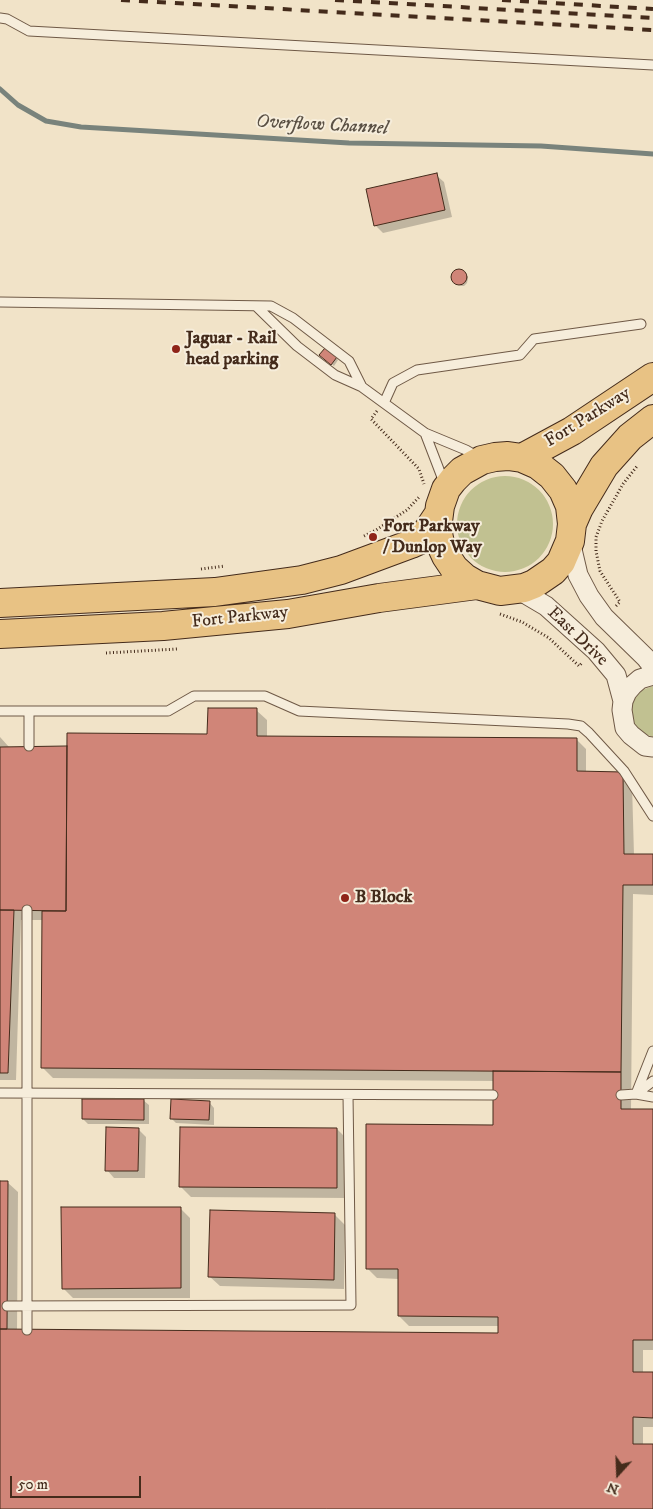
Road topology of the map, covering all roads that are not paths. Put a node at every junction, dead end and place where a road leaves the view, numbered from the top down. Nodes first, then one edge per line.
1 (0, 18) edge
2 (653, 65) edge
3 (0, 302) edge
4 (256, 306) junction
5 (641, 324) dead end
6 (653, 377) edge
7 (362, 387) junction
8 (384, 403) junction
9 (653, 419) edge
10 (425, 433) junction
11 (522, 458) junction
12 (482, 460) junction
13 (433, 496) junction
14 (571, 532) junction
15 (477, 585) junction
16 (512, 591) junction
17 (0, 603) edge
18 (0, 634) edge
19 (653, 667) edge
20 (653, 675) edge
21 (623, 701) junction
22 (0, 710) edge
23 (29, 711) junction
24 (29, 746) dead end
25 (650, 747) edge
26 (653, 816) edge
27 (27, 910) dead end
28 (653, 1051) edge
29 (653, 1081) edge
30 (0, 1094) edge
31 (26, 1094) junction
32 (636, 1094) junction
33 (348, 1095) junction
34 (493, 1095) dead end
35 (621, 1095) dead end
36 (653, 1097) edge
37 (7, 1306) dead end
38 (26, 1306) junction
39 (27, 1330) dead end

1 - 2 lane
3 - 4 lane
4 - 7 lane
4 - 7 lane
5 - 8 lane
6 - 11 main road, Fort Parkway
7 - 8 lane
8 - 10 lane
9 - 14 main road, Fort Parkway
10 - 12 lane
10 - 13 lane
11 - 12 main road, Fort Parkway
11 - 14 main road, Fort Parkway
12 - 13 main road, Fort Parkway
13 - 15 main road, Fort Parkway
13 - 17 main road, Fort Parkway
14 - 16 main road, Fort Parkway
14 - 19 street, East Drive
15 - 16 main road, Fort Parkway
15 - 18 main road, Fort Parkway
16 - 21 street, East Drive
20 - 21 street
21 - 25 street, East Drive
22 - 23 lane
23 - 24 lane
23 - 26 lane
27 - 31 lane
28 - 32 lane
29 - 32 lane
30 - 31 lane
31 - 33 lane
31 - 38 lane
32 - 35 lane
32 - 36 lane
33 - 34 lane
33 - 38 lane
37 - 38 lane
38 - 39 lane

